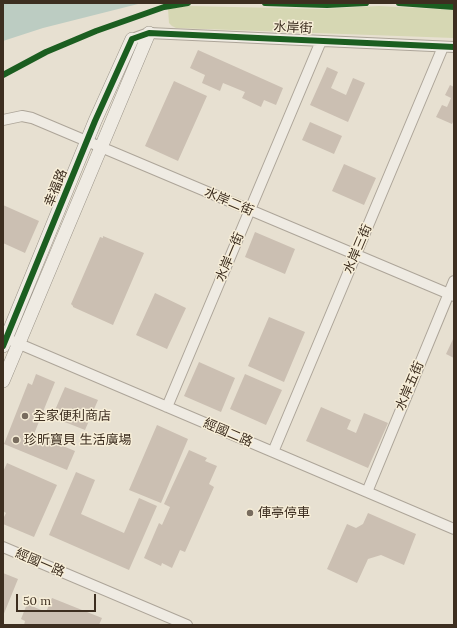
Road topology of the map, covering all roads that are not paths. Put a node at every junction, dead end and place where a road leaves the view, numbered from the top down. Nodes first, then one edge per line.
1 (149, 33) junction
2 (132, 39) joint
3 (321, 41) junction
4 (443, 47) junction
5 (454, 47) edge
6 (3, 120) edge
7 (87, 142) junction
8 (100, 148) junction
9 (249, 210) junction
10 (355, 255) junction
11 (454, 281) edge
12 (451, 295) edge
13 (8, 341) edge
14 (3, 381) edge
15 (167, 407) junction
16 (273, 452) junction
17 (366, 492) junction
18 (454, 529) edge
19 (3, 547) edge
20 (187, 625) edge

1 - 2 street, 水岸街
1 - 3 street, 水岸街
1 - 8 street, 幸福路
2 - 7 street, 幸福路
3 - 4 street, 水岸街
3 - 9 street, 水岸一街
4 - 5 street, 水岸街
4 - 10 street, 水岸三街
6 - 7 street, 水岸二街
7 - 8 street, 水岸二街
7 - 13 street, 幸福路
8 - 9 street, 水岸二街
8 - 13 street, 幸福路
9 - 10 street, 水岸二街
9 - 15 street, 水岸一街
10 - 12 street, 水岸二街
10 - 16 street, 水岸三街
11 - 12 street, 水岸五街
12 - 17 street, 水岸五街
13 - 14 street, 幸福路
13 - 15 street, 經國二路
15 - 16 street, 經國二路
16 - 17 street, 經國二路
17 - 18 street, 經國二路
19 - 20 street, 經國一路

